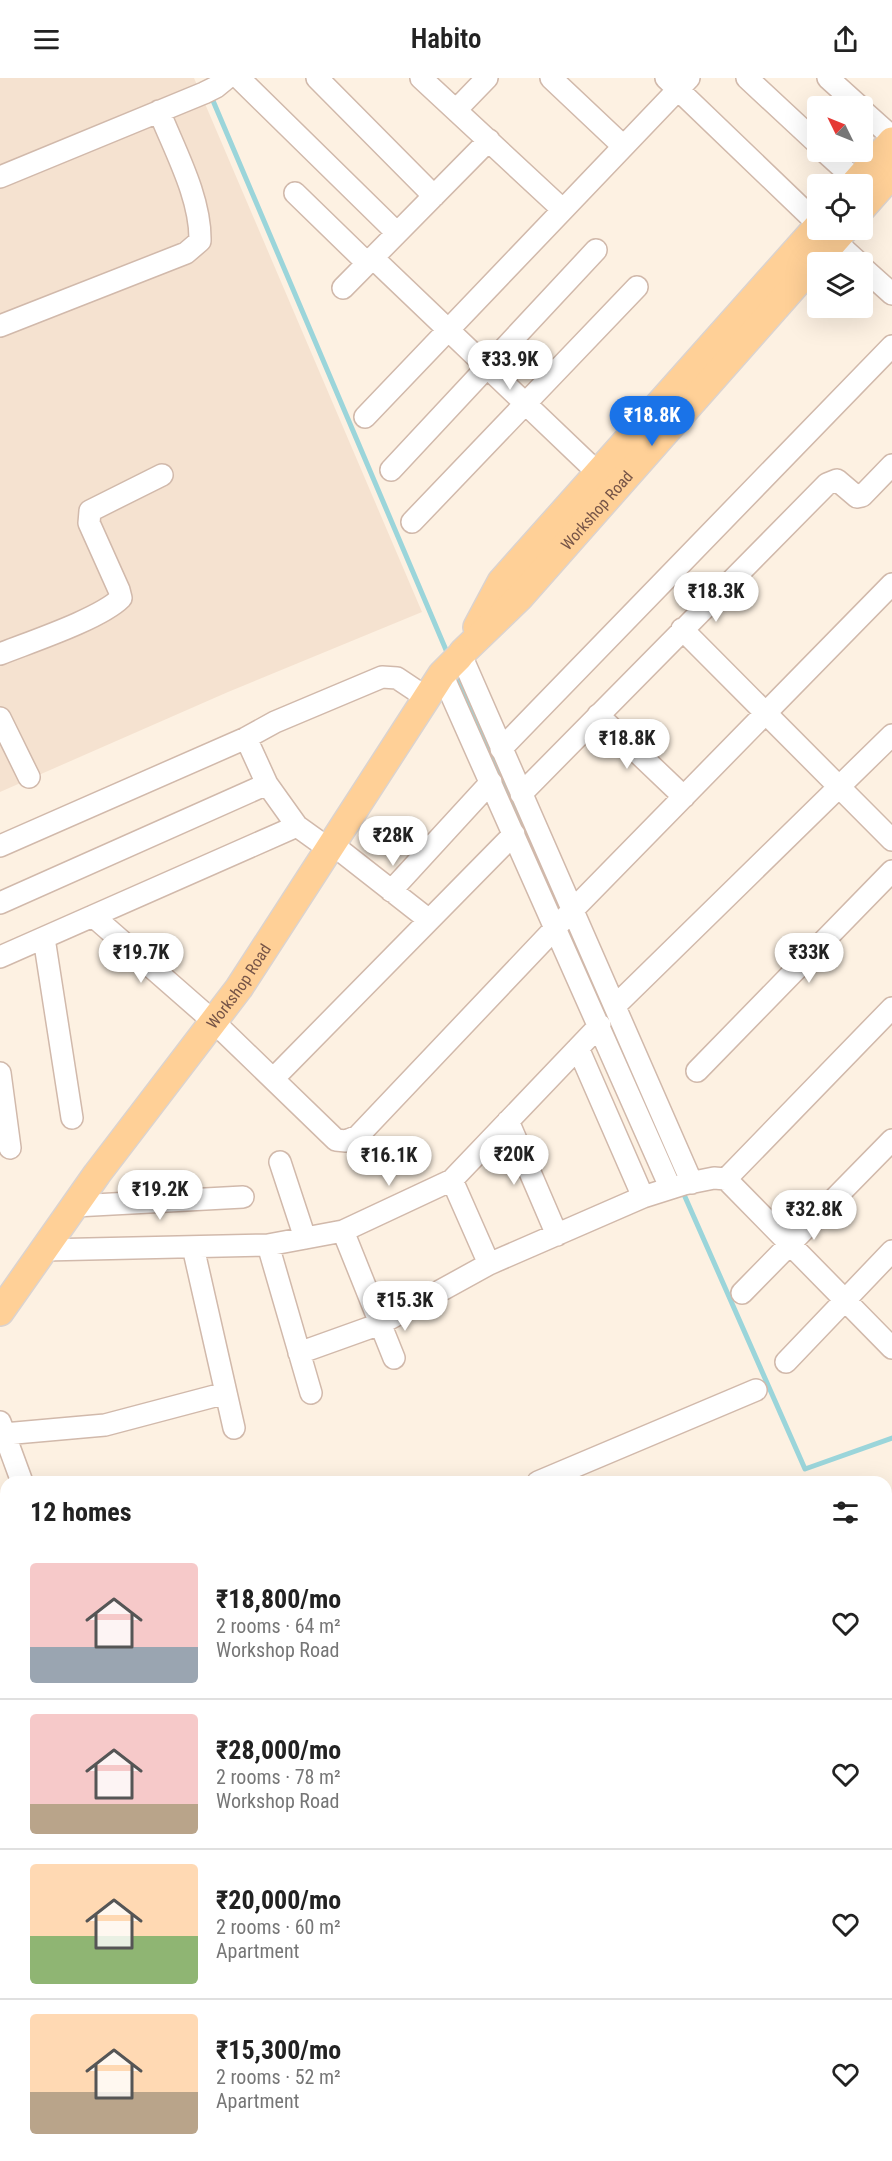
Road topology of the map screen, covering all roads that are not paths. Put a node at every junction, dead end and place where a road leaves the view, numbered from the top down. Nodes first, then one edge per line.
1 (239, 78) edge
2 (316, 78) edge
3 (421, 78) edge
4 (487, 78) edge
5 (551, 78) edge
6 (747, 78) edge
7 (828, 78) edge
8 (678, 82) edge
9 (216, 86) edge
10 (848, 96) edge
11 (456, 110) junction
12 (159, 111) junction
13 (873, 121) edge
14 (807, 134) edge
15 (892, 139) edge
16 (489, 140) junction
17 (622, 146) junction
18 (835, 162) edge
19 (846, 174) edge
20 (863, 174) edge
21 (892, 174) edge
22 (0, 177) edge
23 (295, 194) dead end
24 (434, 196) junction
25 (873, 196) edge
26 (562, 210) junction
27 (807, 210) edge
28 (397, 233) junction
29 (818, 240) edge
30 (819, 240) edge
31 (837, 240) edge
32 (596, 250) dead end
33 (848, 252) edge
34 (370, 261) junction
35 (873, 277) edge
36 (637, 286) dead end
37 (343, 288) dead end
38 (892, 294) edge
39 (0, 326) edge
40 (448, 330) junction
41 (892, 346) edge
42 (487, 367) junction
43 (525, 404) junction
44 (365, 417) dead end
45 (892, 465) edge
46 (391, 470) dead end
47 (598, 473) junction
48 (162, 475) dead end
49 (412, 522) dead end
50 (892, 584) edge
51 (682, 629) junction
52 (0, 654) edge
53 (454, 661) junction
54 (427, 698) junction
55 (765, 713) junction
56 (598, 715) junction
57 (0, 718) edge
58 (892, 735) edge
59 (246, 738) junction
60 (501, 749) junction
61 (29, 777) dead end
62 (491, 782) junction
63 (267, 784) junction
64 (839, 788) junction
65 (521, 794) junction
66 (684, 797) junction
67 (297, 825) junction
68 (514, 834) junction
69 (892, 840) edge
70 (0, 846) edge
71 (331, 847) junction
72 (892, 871) edge
73 (391, 891) junction
74 (0, 903) edge
75 (93, 916) junction
76 (564, 919) junction
77 (429, 920) junction
78 (44, 938) junction
79 (0, 957) edge
80 (615, 1006) junction
81 (892, 1008) edge
82 (214, 1022) junction
83 (600, 1025) junction
84 (578, 1048) junction
85 (697, 1071) dead end
86 (0, 1072) edge
87 (274, 1078) junction
88 (72, 1118) dead end
89 (508, 1121) junction
90 (892, 1140) edge
91 (10, 1148) dead end
92 (280, 1162) dead end
93 (726, 1179) junction
94 (452, 1180) junction
95 (680, 1185) junction
96 (243, 1197) dead end
97 (643, 1197) junction
98 (75, 1206) junction
99 (343, 1231) junction
100 (557, 1235) junction
101 (305, 1238) junction
102 (790, 1244) junction
103 (268, 1245) junction
104 (193, 1247) junction
105 (44, 1250) junction
106 (892, 1251) edge
107 (489, 1264) junction
108 (742, 1293) dead end
109 (844, 1300) junction
110 (0, 1312) edge
111 (380, 1324) junction
112 (892, 1348) edge
113 (299, 1353) junction
114 (394, 1358) dead end
115 (786, 1362) dead end
116 (756, 1390) dead end
117 (226, 1393) junction
118 (311, 1393) dead end
119 (2, 1428) edge
120 (234, 1428) dead end
121 (20, 1476) edge
122 (552, 1476) edge

1 - 28 street
2 - 24 street
3 - 11 street
4 - 11 street
5 - 17 street
6 - 14 street
7 - 10 street
8 - 17 street
8 - 27 street
9 - 12 street
11 - 16 street
12 - 22 street
12 - 39 street
13 - 15 street
15 - 20 main road
16 - 24 street
16 - 26 street
17 - 26 street
18 - 19 street
21 - 25 main road
23 - 34 street
24 - 28 street
26 - 40 street
28 - 34 street
29 - 47 main road, Workshop Road
30 - 53 main road, Workshop Road
31 - 33 street
32 - 42 street
34 - 37 street
34 - 40 street
35 - 38 street
36 - 43 street
40 - 42 street
40 - 44 street
41 - 60 street
42 - 43 street
42 - 46 street
43 - 47 street
43 - 49 street
45 - 51 street
47 - 53 main road, Workshop Road
48 - 52 street
50 - 55 street
51 - 55 street
51 - 56 street
53 - 54 main road, Workshop Road
53 - 60 street
53 - 62 street
54 - 59 street
54 - 71 main road, Workshop Road
55 - 64 street
55 - 66 street
56 - 65 street
56 - 66 street
57 - 61 street
58 - 64 street
59 - 63 street
59 - 70 street
60 - 65 street
62 - 68 street
62 - 73 street
63 - 67 street
63 - 74 street
64 - 69 street
64 - 80 street
65 - 76 street
66 - 76 street
67 - 71 street
67 - 75 street
68 - 76 street
68 - 77 street
71 - 73 street
71 - 82 main road, Workshop Road
72 - 85 street
73 - 77 street
75 - 78 street
75 - 82 street
76 - 80 street
76 - 83 street
76 - 87 street
77 - 87 street
78 - 79 street
78 - 88 street
80 - 95 street
81 - 93 street
82 - 87 street
82 - 98 main road, Workshop Road
83 - 84 street
83 - 95 street
84 - 89 street
84 - 97 street
86 - 91 street
89 - 94 street
89 - 100 street
90 - 102 street
92 - 101 street
93 - 95 street
93 - 102 street
94 - 99 street
94 - 107 street
95 - 97 street
96 - 98 street
97 - 100 street
98 - 105 main road, Workshop Road
99 - 101 street
99 - 111 street
100 - 107 street
101 - 103 street
102 - 108 street
102 - 109 street
103 - 104 street
103 - 113 street
104 - 105 street
104 - 117 street
105 - 110 main road, Workshop Road
106 - 109 street
107 - 111 street
109 - 112 street
109 - 115 street
111 - 113 street
111 - 114 street
113 - 118 street
116 - 122 street
117 - 119 street
117 - 120 street
119 - 121 street

